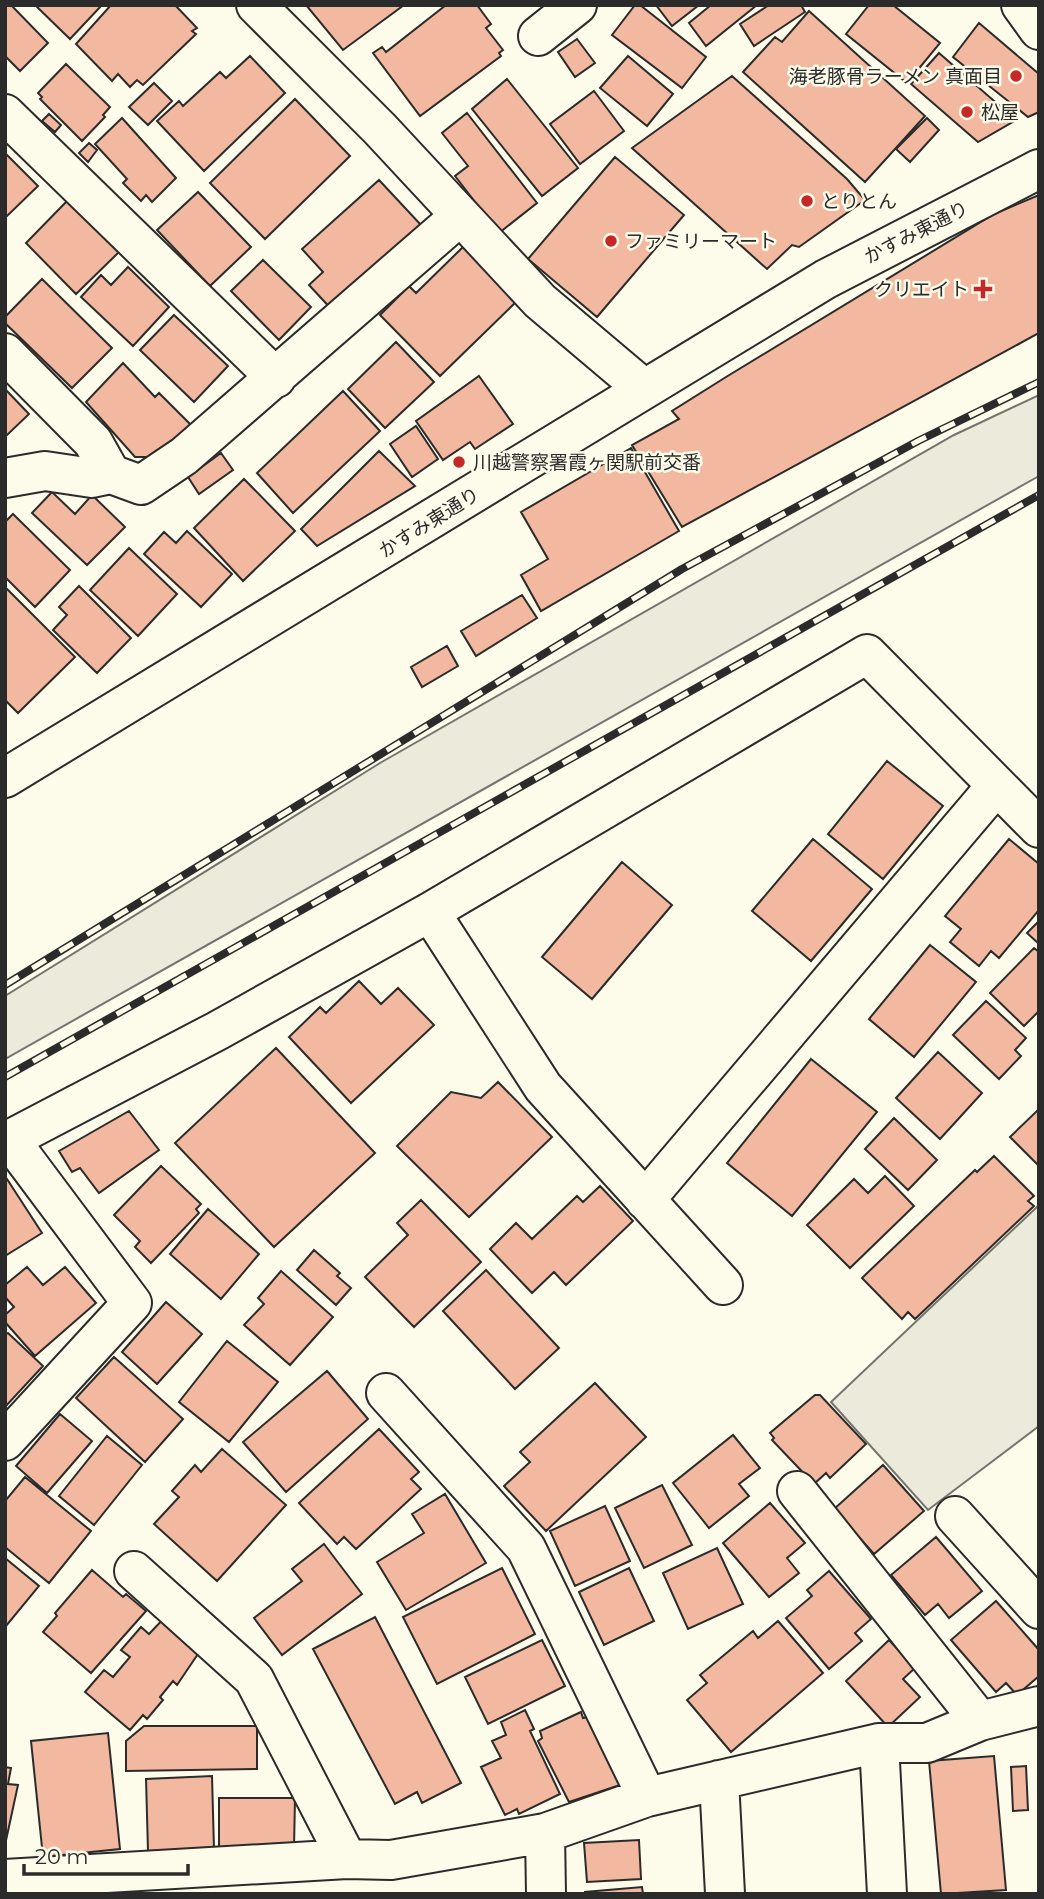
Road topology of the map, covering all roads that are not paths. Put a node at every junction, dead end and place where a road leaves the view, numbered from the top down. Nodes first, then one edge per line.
1 (256, 5) edge
2 (577, 5) edge
3 (1021, 5) edge
4 (1039, 30) edge
5 (538, 36) dead end
6 (5, 114) edge
7 (1039, 169) edge
8 (460, 216) junction
9 (5, 353) edge
10 (276, 378) junction
11 (643, 388) junction
12 (111, 474) junction
13 (5, 478) edge
14 (5, 778) edge
15 (996, 786) junction
16 (1039, 828) edge
17 (430, 912) junction
18 (7, 1141) edge
19 (645, 1200) junction
20 (723, 1285) dead end
21 (386, 1393) dead end
22 (5, 1441) edge
23 (797, 1491) dead end
24 (955, 1516) dead end
25 (134, 1572) dead end
26 (1039, 1609) edge
27 (1039, 1706) edge
28 (979, 1721) junction
29 (879, 1743) junction
30 (719, 1780) junction
31 (648, 1797) junction
32 (545, 1833) junction
33 (347, 1859) junction
34 (5, 1879) edge
35 (546, 1894) edge
36 (725, 1894) edge
37 (887, 1894) edge

1 - 8 street
2 - 5 street
3 - 4 street
6 - 10 street
7 - 11 street, かすみ東通り
8 - 10 street
8 - 11 street
9 - 12 street
10 - 12 street
11 - 14 street, かすみ東通り
12 - 13 street
15 - 16 street
15 - 17 street
15 - 19 street
17 - 18 street
17 - 19 street
18 - 22 street
19 - 20 street
21 - 31 street
23 - 28 street
24 - 26 street
25 - 33 street
27 - 28 street
28 - 29 street
29 - 30 street
29 - 37 street
30 - 31 street
30 - 36 street
31 - 32 street
32 - 33 street
32 - 35 street
33 - 34 street

